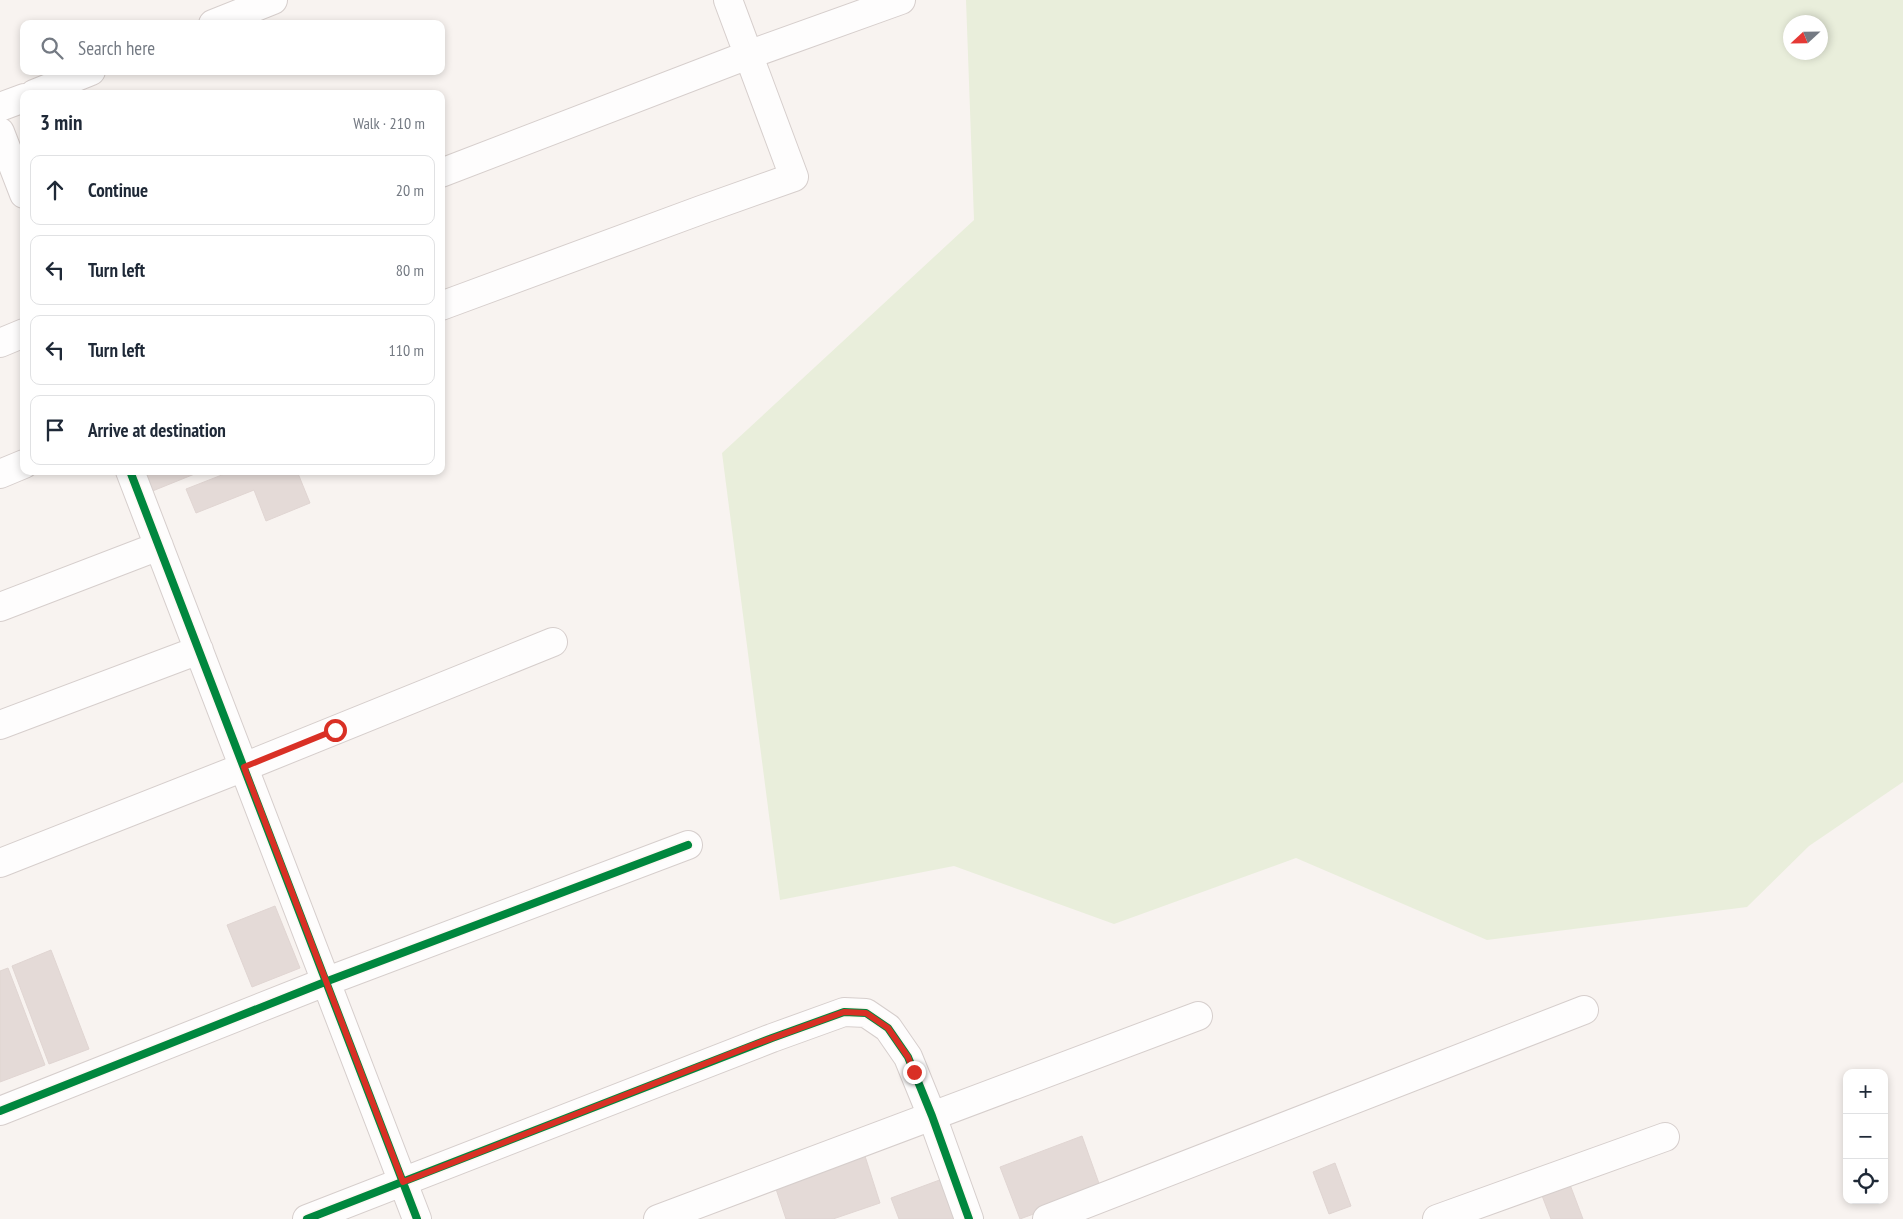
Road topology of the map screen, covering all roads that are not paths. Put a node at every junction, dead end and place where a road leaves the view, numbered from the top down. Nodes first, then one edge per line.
1 (273, 0) edge
2 (728, 0) edge
3 (901, 0) edge
4 (223, 20) edge
5 (748, 56) junction
6 (81, 75) edge
7 (44, 90) edge
8 (20, 100) edge
9 (0, 107) edge
10 (0, 132) edge
11 (445, 171) edge
12 (20, 184) edge
13 (445, 305) edge
14 (20, 335) edge
15 (0, 343) edge
16 (20, 466) edge
17 (0, 474) edge
18 (132, 475) edge
19 (159, 546) junction
20 (0, 607) edge
21 (553, 642) dead end
22 (199, 650) junction
23 (0, 725) edge
24 (244, 767) junction
25 (688, 845) dead end
26 (0, 863) edge
27 (326, 982) junction
28 (1584, 1010) dead end
29 (1198, 1016) dead end
30 (0, 1111) edge
31 (932, 1116) junction
32 (1665, 1137) dead end
33 (403, 1182) junction
34 (307, 1219) edge
35 (417, 1219) edge
36 (658, 1219) edge
37 (970, 1219) edge
38 (1047, 1219) edge
39 (1437, 1219) edge

1 - 4 street
2 - 5 street
3 - 5 street
5 - 11 street
5 - 13 street
6 - 7 street
8 - 9 street
10 - 12 street
14 - 15 street
16 - 17 street
18 - 19 street
19 - 20 street
19 - 22 street
21 - 24 street
22 - 23 street
22 - 24 street
24 - 26 street
24 - 27 street
25 - 27 street
27 - 30 street
27 - 33 street
28 - 38 street
29 - 31 street
31 - 33 street
31 - 36 street
31 - 37 street
32 - 39 street
33 - 34 street
33 - 35 street

